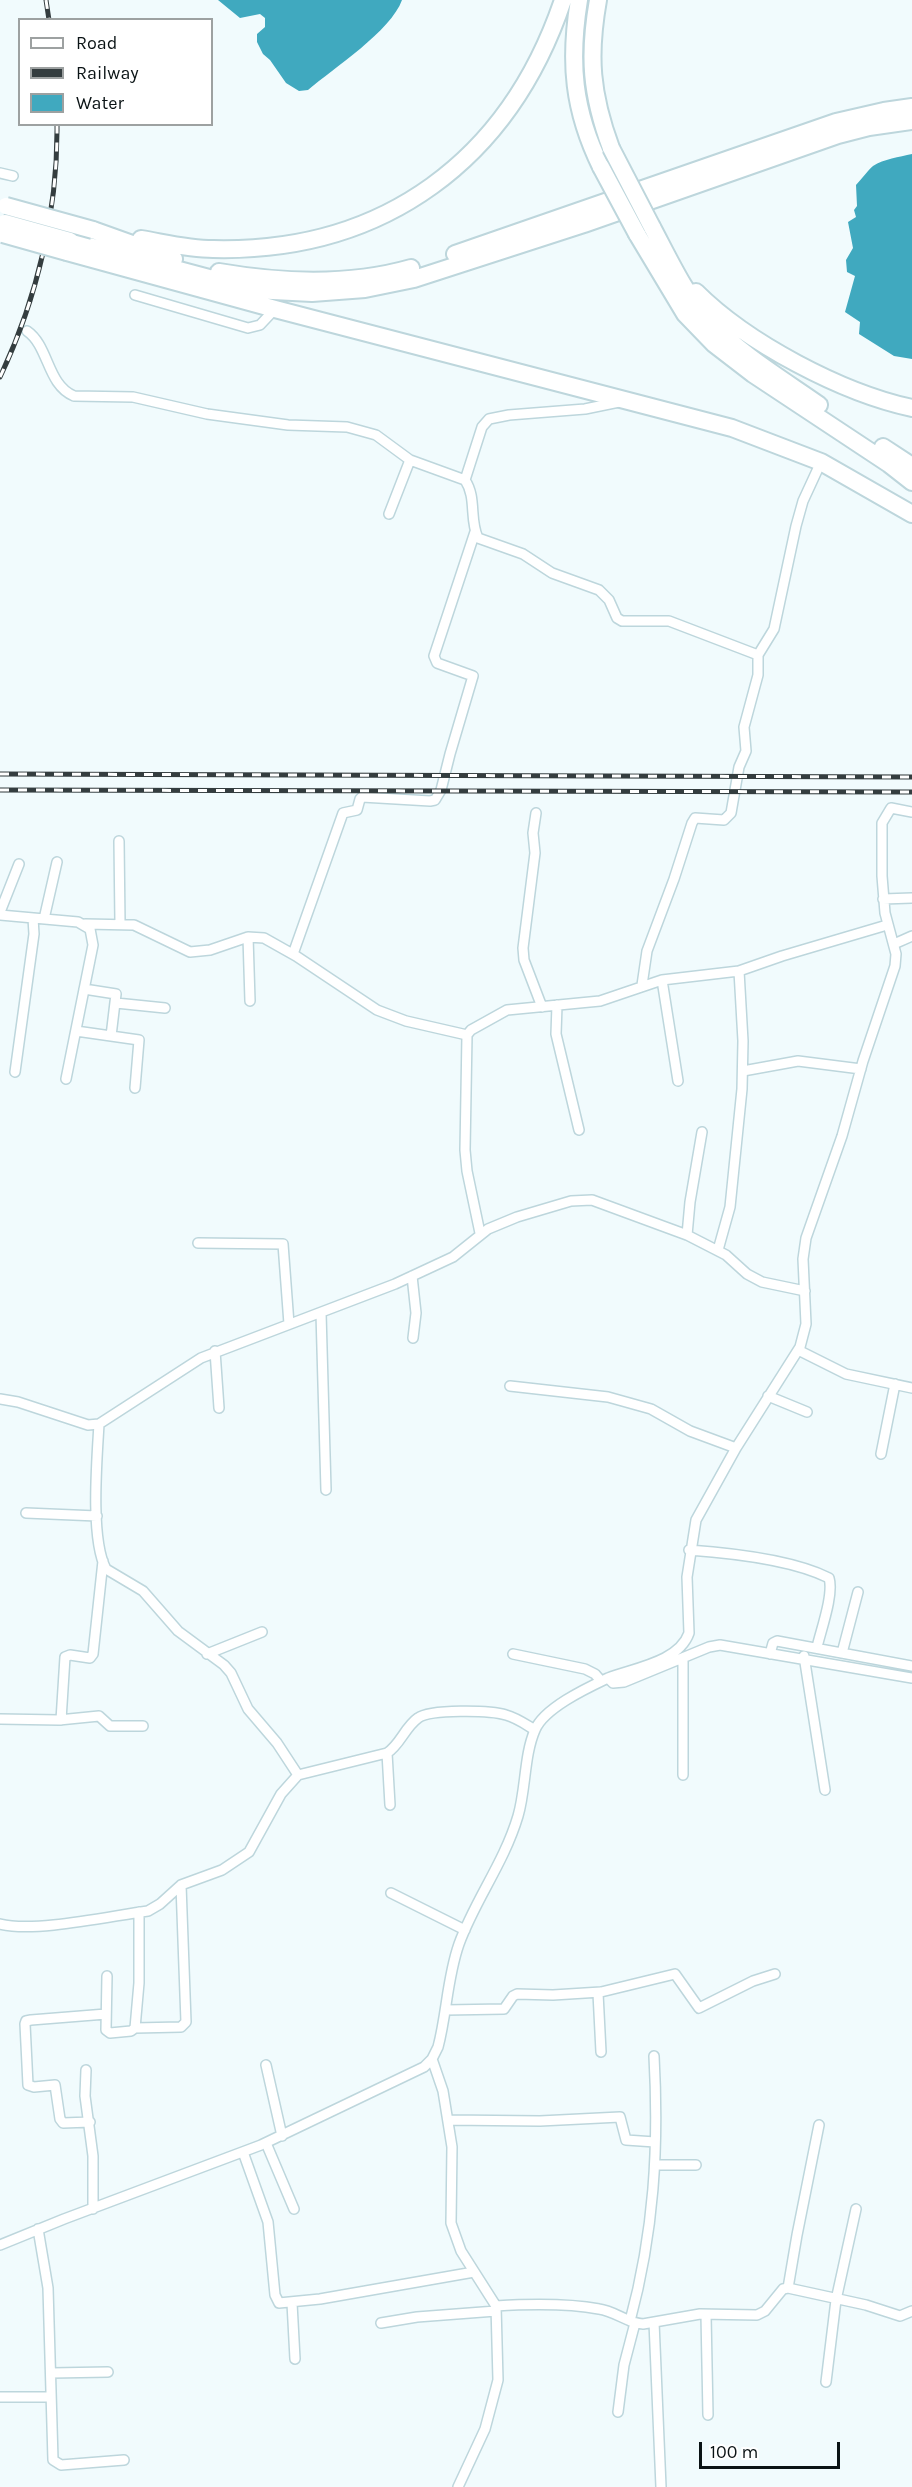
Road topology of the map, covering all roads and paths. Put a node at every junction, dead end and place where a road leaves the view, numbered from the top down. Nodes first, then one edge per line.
1 (563, 0) edge
2 (579, 0) edge
3 (598, 0) edge
4 (912, 107) edge
5 (912, 121) edge
6 (0, 173) edge
7 (13, 176) dead end
8 (2, 221) edge
9 (93, 230) junction
10 (645, 231) junction
11 (68, 247) junction
12 (680, 276) junction
13 (135, 295) dead end
14 (275, 309) junction
15 (27, 331) dead end
16 (625, 401) junction
17 (912, 408) edge
18 (410, 460) junction
19 (821, 462) junction
20 (912, 466) edge
21 (465, 480) junction
22 (912, 482) edge
23 (389, 514) dead end
24 (912, 514) edge
25 (475, 532) junction
26 (758, 655) junction
27 (912, 812) edge
28 (536, 813) dead end
29 (119, 841) dead end
30 (57, 862) dead end
31 (19, 864) dead end
32 (912, 897) edge
33 (883, 899) junction
34 (0, 914) edge
35 (44, 919) junction
36 (120, 923) junction
37 (34, 925) junction
38 (89, 930) junction
39 (890, 934) junction
40 (912, 936) edge
41 (248, 941) junction
42 (293, 954) junction
43 (740, 978) junction
44 (642, 985) junction
45 (663, 985) junction
46 (84, 989) junction
47 (250, 1001) dead end
48 (116, 1003) junction
49 (542, 1007) junction
50 (165, 1008) dead end
51 (556, 1014) junction
52 (76, 1031) junction
53 (111, 1036) junction
54 (467, 1040) junction
55 (861, 1069) junction
56 (743, 1071) junction
57 (15, 1072) dead end
58 (66, 1079) dead end
59 (678, 1081) dead end
60 (135, 1088) dead end
61 (579, 1130) dead end
62 (702, 1132) dead end
63 (480, 1233) junction
64 (687, 1235) junction
65 (198, 1243) dead end
66 (718, 1250) junction
67 (412, 1276) junction
68 (805, 1291) junction
69 (321, 1313) junction
70 (289, 1324) junction
71 (413, 1338) dead end
72 (798, 1350) junction
73 (215, 1351) junction
74 (895, 1384) junction
75 (510, 1386) dead end
76 (912, 1388) edge
77 (768, 1396) junction
78 (0, 1399) edge
79 (219, 1408) dead end
80 (807, 1412) dead end
81 (99, 1424) junction
82 (736, 1448) junction
83 (881, 1454) dead end
84 (326, 1490) dead end
85 (26, 1513) dead end
86 (97, 1516) junction
87 (689, 1550) junction
88 (103, 1561) junction
89 (858, 1592) dead end
90 (262, 1632) dead end
91 (802, 1645) junction
92 (817, 1647) junction
93 (842, 1653) junction
94 (207, 1654) junction
95 (513, 1654) dead end
96 (770, 1654) junction
97 (683, 1658) junction
98 (804, 1660) junction
99 (912, 1666) edge
100 (912, 1678) edge
101 (604, 1680) junction
102 (0, 1719) edge
103 (61, 1720) junction
104 (143, 1726) dead end
105 (535, 1730) junction
106 (387, 1753) junction
107 (298, 1775) junction
108 (683, 1775) dead end
109 (825, 1790) dead end
110 (390, 1805) dead end
111 (181, 1886) junction
112 (391, 1893) dead end
113 (139, 1912) junction
114 (0, 1924) edge
115 (465, 1930) junction
116 (775, 1974) dead end
117 (107, 1976) dead end
118 (598, 1993) junction
119 (446, 2010) junction
120 (106, 2014) junction
121 (135, 2028) junction
122 (601, 2052) dead end
123 (654, 2056) dead end
124 (432, 2060) junction
125 (266, 2065) dead end
126 (86, 2070) dead end
127 (448, 2120) junction
128 (90, 2122) junction
129 (819, 2125) dead end
130 (282, 2136) junction
131 (655, 2142) junction
132 (266, 2143) junction
133 (243, 2152) junction
134 (655, 2165) junction
135 (696, 2165) dead end
136 (93, 2209) junction
137 (294, 2209) dead end
138 (856, 2209) dead end
139 (38, 2229) junction
140 (0, 2245) edge
141 (474, 2272) junction
142 (788, 2288) junction
143 (836, 2300) junction
144 (292, 2302) junction
145 (496, 2308) junction
146 (912, 2311) edge
147 (706, 2314) junction
148 (633, 2322) junction
149 (654, 2322) junction
150 (381, 2323) dead end
151 (294, 2359) dead end
152 (108, 2372) dead end
153 (52, 2373) junction
154 (826, 2382) dead end
155 (0, 2397) edge
156 (51, 2397) junction
157 (618, 2412) dead end
158 (708, 2415) dead end
159 (124, 2460) dead end
160 (458, 2487) edge
161 (661, 2487) edge

1 - 9 highway
2 - 10 highway, bridge
3 - 10 highway, bridge
4 - 9 highway
5 - 11 highway
6 - 7 street
8 - 9 highway, bridge
8 - 11 highway, bridge
10 - 12 highway
10 - 22 highway
11 - 14 highway
12 - 17 highway
12 - 20 highway
13 - 14 street
14 - 16 highway
15 - 18 street
16 - 19 highway
16 - 21 street
18 - 21 street
18 - 23 street
19 - 24 highway
19 - 26 street
21 - 25 street
25 - 26 street
25 - 42 street
26 - 44 street
27 - 33 street
28 - 49 street
29 - 36 street
30 - 35 street
31 - 34 street
32 - 33 street
33 - 39 street
34 - 37 street
35 - 37 street
35 - 38 street
36 - 38 street
36 - 41 street
37 - 57 street
38 - 46 street
39 - 40 street
39 - 43 street
39 - 55 street
41 - 42 street
41 - 47 street
42 - 54 street
43 - 45 street
43 - 56 street
44 - 45 street
44 - 51 street
45 - 59 street
46 - 48 street
46 - 52 street
48 - 50 street
48 - 53 street
49 - 51 street
49 - 54 street
51 - 61 street
52 - 53 street
52 - 58 street
53 - 60 street
54 - 63 street
55 - 56 street
55 - 68 street
56 - 66 street
62 - 64 street
63 - 64 street
63 - 67 street
64 - 66 street
65 - 70 street
66 - 68 street
67 - 69 street
67 - 71 street
68 - 72 street
69 - 70 street
69 - 84 street
70 - 73 street
72 - 74 street
72 - 77 street
73 - 79 street
73 - 81 street
74 - 76 street
74 - 83 street
75 - 82 street
77 - 80 street
77 - 82 street
78 - 81 street
81 - 86 street
82 - 87 street
85 - 86 street
86 - 88 street
87 - 92 street
87 - 101 street
88 - 94 street
88 - 103 street
89 - 93 street
90 - 94 street
91 - 92 street
91 - 96 street
91 - 98 street
92 - 93 street
93 - 99 street
94 - 107 street
95 - 101 street
96 - 97 street
96 - 98 street
97 - 101 street
97 - 108 street
98 - 100 street
98 - 109 street
101 - 105 street
102 - 103 street
103 - 104 street
105 - 106 street
105 - 115 street
106 - 107 street
106 - 110 street
107 - 111 street
111 - 113 street
111 - 121 street
112 - 115 street
113 - 114 street
113 - 121 street
115 - 119 street
116 - 118 street
117 - 120 street
118 - 119 street
118 - 122 street
119 - 124 street
120 - 121 street
120 - 128 street
123 - 131 street
124 - 127 street
124 - 130 street
125 - 130 street
126 - 128 street
127 - 131 street
127 - 141 street
128 - 136 street
129 - 142 street
130 - 132 street
131 - 134 street
132 - 133 street
132 - 137 street
133 - 136 street
133 - 144 street
134 - 135 street
134 - 148 street
136 - 139 street
138 - 143 street
139 - 140 street
139 - 153 street
141 - 144 street
141 - 145 street
142 - 143 street
142 - 147 street
143 - 146 street
143 - 154 street
144 - 151 street
145 - 148 street
145 - 150 street
145 - 160 street
147 - 149 street
147 - 158 street
148 - 149 street
148 - 157 street
149 - 161 street
152 - 153 street
153 - 156 street
155 - 156 street
156 - 159 street

